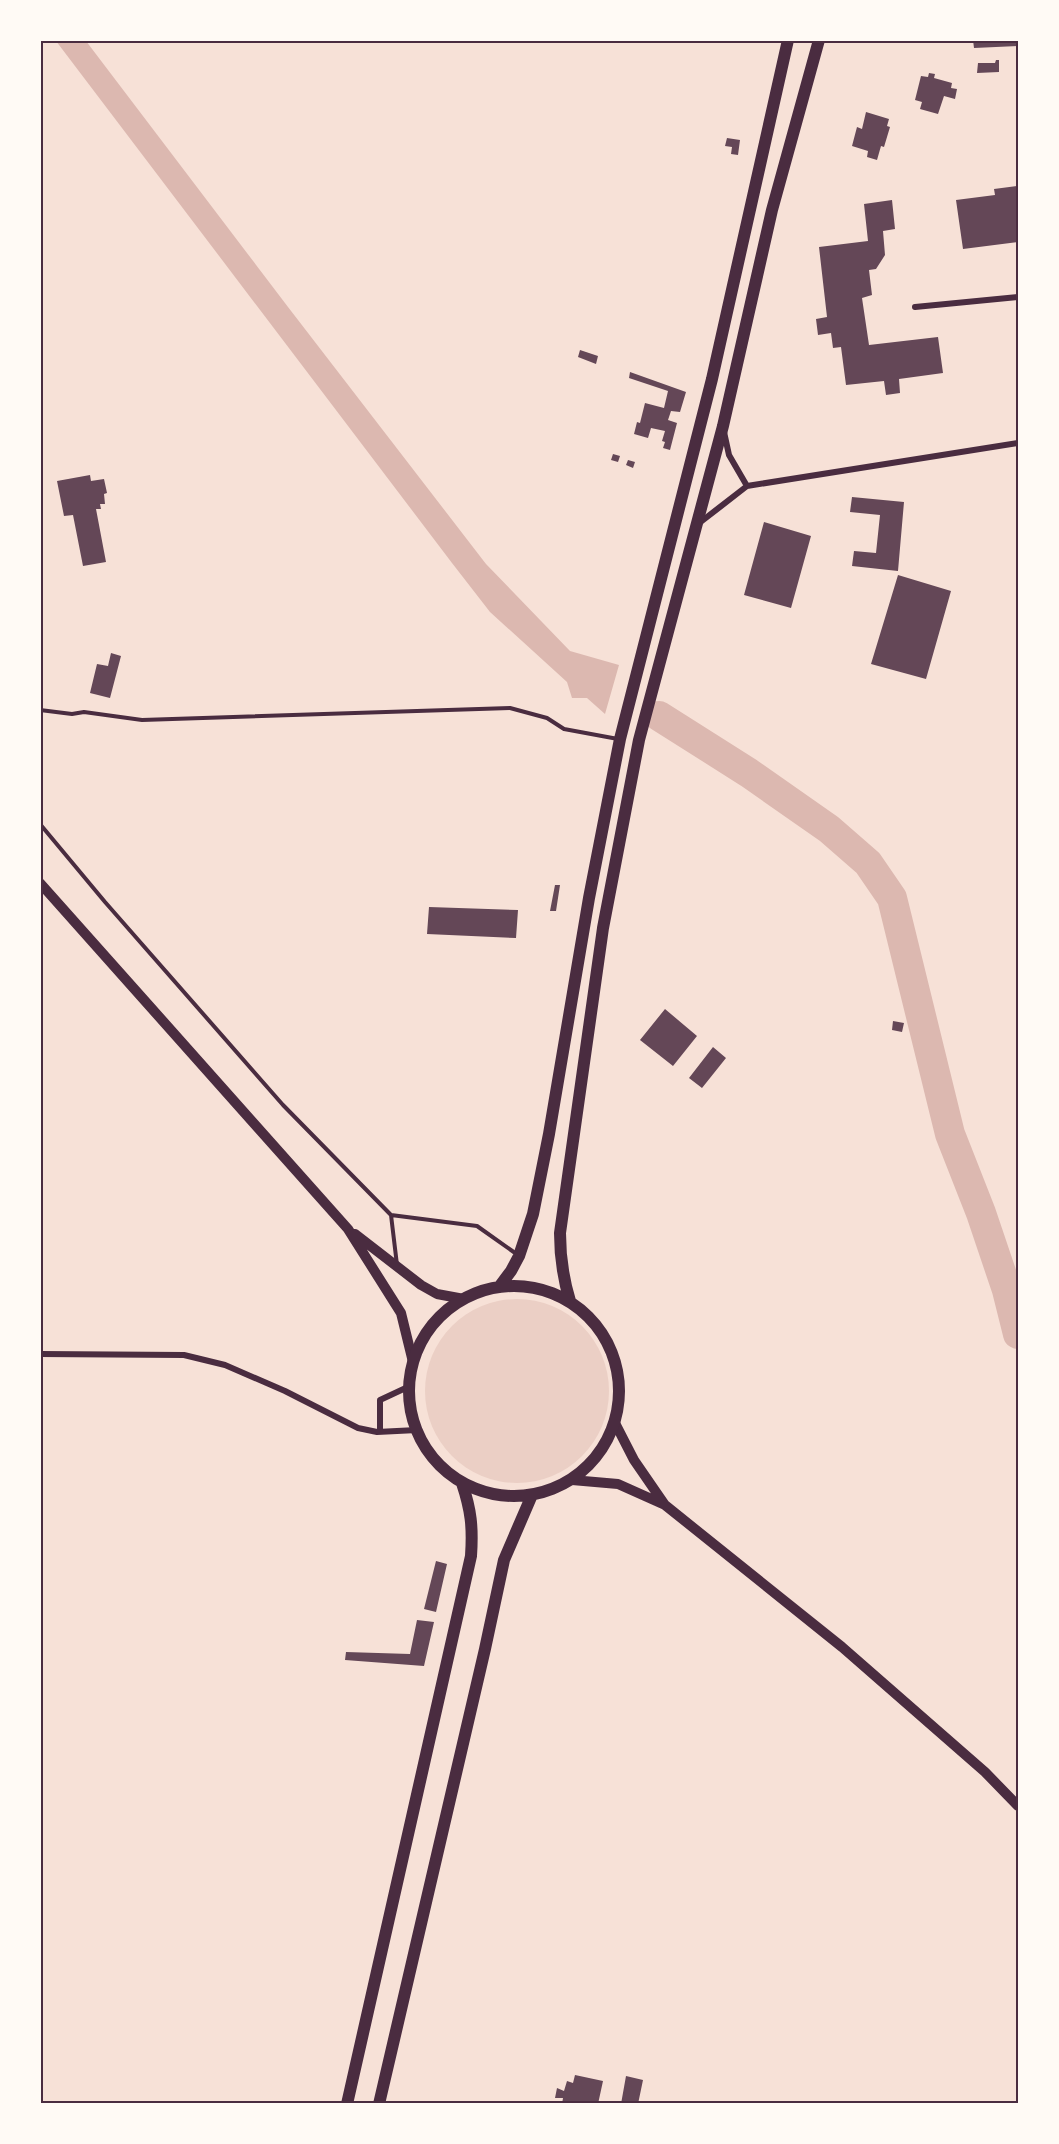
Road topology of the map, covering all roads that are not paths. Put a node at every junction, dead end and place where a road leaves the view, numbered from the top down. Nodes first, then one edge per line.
1 (788, 40) edge
2 (819, 40) edge
3 (1018, 297) edge
4 (915, 307) dead end
5 (723, 426) junction
6 (1018, 443) edge
7 (747, 486) junction
8 (698, 525) junction
9 (40, 710) edge
10 (620, 739) junction
11 (40, 824) edge
12 (40, 883) edge
13 (391, 1215) junction
14 (348, 1229) junction
15 (519, 1256) junction
16 (397, 1266) junction
17 (499, 1287) junction
18 (464, 1299) junction
19 (570, 1301) junction
20 (40, 1354) edge
21 (413, 1362) junction
22 (410, 1386) junction
23 (615, 1423) junction
24 (417, 1430) junction
25 (380, 1432) junction
26 (572, 1480) junction
27 (462, 1483) junction
28 (532, 1496) junction
29 (665, 1505) junction
30 (1018, 1806) edge
31 (347, 2103) edge
32 (379, 2103) edge

1 - 10 main road
2 - 5 main road
3 - 4 street
5 - 7 street
5 - 8 main road
6 - 7 street
7 - 8 street
8 - 19 main road
9 - 10 lane
10 - 15 main road
11 - 13 lane
12 - 14 main road
13 - 15 lane
13 - 16 lane
14 - 16 main road
14 - 21 main road
15 - 17 main road
16 - 18 main road
17 - 18 main road
17 - 19 main road
18 - 21 main road
19 - 23 main road
20 - 25 street
21 - 22 main road
22 - 24 main road
22 - 25 street
23 - 26 main road
23 - 29 main road
24 - 25 street
24 - 27 main road
26 - 28 main road
26 - 29 main road
27 - 28 main road
27 - 31 main road
28 - 32 main road
29 - 30 main road

